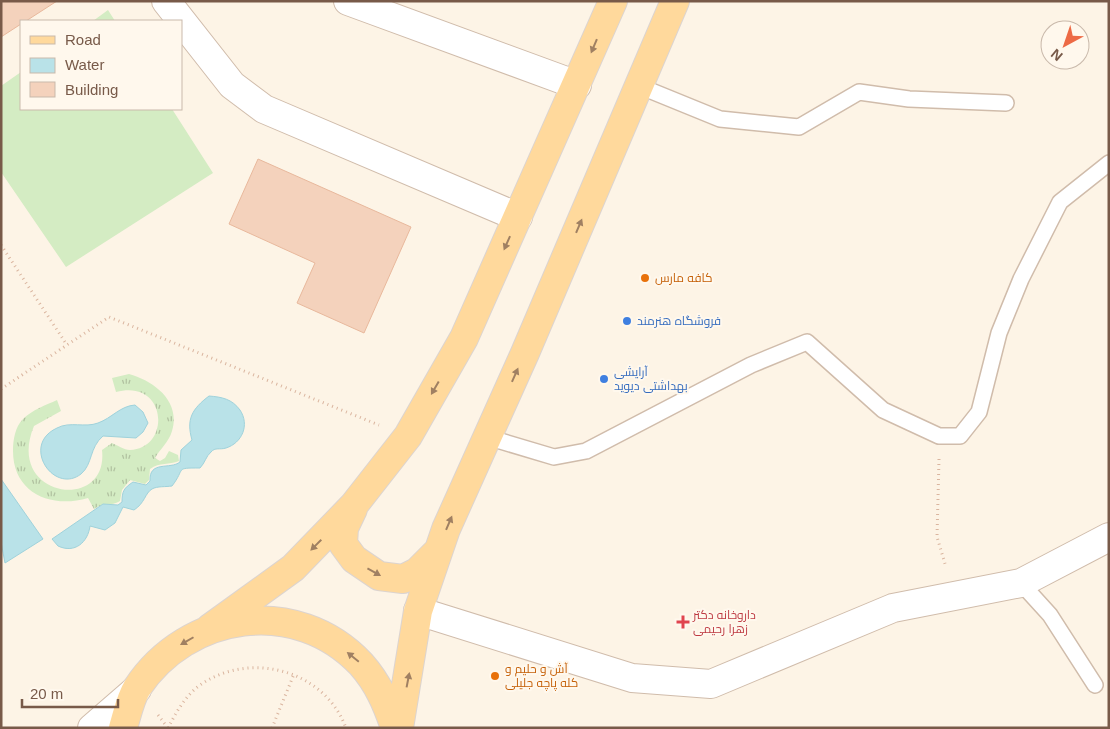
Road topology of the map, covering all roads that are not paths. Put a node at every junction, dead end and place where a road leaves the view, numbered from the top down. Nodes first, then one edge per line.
1 (166, 1) edge
2 (348, 1) edge
3 (612, 1) edge
4 (675, 1) edge
5 (181, 20) edge
6 (182, 21) edge
7 (577, 85) junction
8 (639, 86) junction
9 (1006, 103) dead end
10 (1109, 164) edge
11 (518, 217) junction
12 (487, 438) junction
13 (354, 505) junction
14 (1109, 537) edge
15 (439, 550) junction
16 (1021, 583) junction
17 (418, 611) junction
18 (210, 628) junction
19 (1095, 685) dead end
20 (137, 689) junction
21 (92, 728) edge
22 (123, 728) edge
23 (395, 728) edge
24 (399, 728) edge

1 - 5 street
2 - 7 street
3 -> 7 main road
4 - 8 main road
6 - 11 street
7 - 11 main road
8 - 9 lane
12 -> 8 main road
10 - 12 lane
11 -> 13 main road
15 -> 12 main road
13 -> 15 main road
13 -> 18 main road
14 - 16 street
15 - 17 main road
16 - 17 street
16 - 19 lane
24 -> 17 main road
18 -> 20 main road
23 -> 18 main road
20 - 21 street
20 - 22 main road

